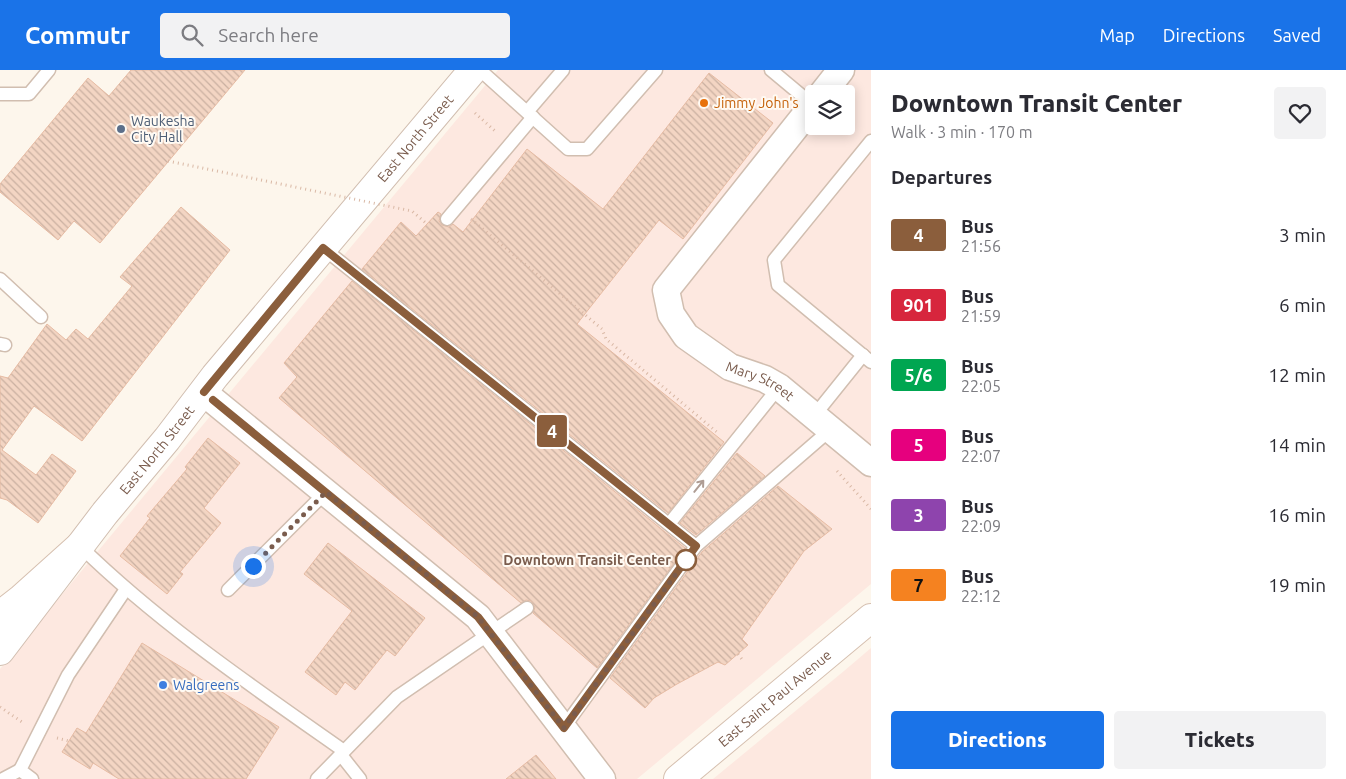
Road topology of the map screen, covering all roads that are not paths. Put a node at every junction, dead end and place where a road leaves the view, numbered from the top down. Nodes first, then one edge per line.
1 (49, 70) edge
2 (473, 70) edge
3 (480, 70) edge
4 (563, 70) edge
5 (656, 70) edge
6 (771, 70) edge
7 (841, 70) edge
8 (829, 85) edge
9 (805, 93) edge
10 (0, 94) edge
11 (530, 115) junction
12 (805, 115) edge
13 (871, 141) edge
14 (447, 219) dead end
15 (323, 248) junction
16 (0, 279) edge
17 (41, 317) dead end
18 (867, 359) edge
19 (779, 388) junction
20 (204, 392) junction
21 (822, 423) junction
22 (871, 463) edge
23 (326, 492) junction
24 (669, 524) junction
25 (80, 546) junction
26 (696, 546) junction
27 (126, 589) junction
28 (228, 590) dead end
29 (527, 608) dead end
30 (0, 615) edge
31 (871, 618) edge
32 (491, 632) junction
33 (0, 651) edge
34 (564, 728) junction
35 (342, 753) junction
36 (20, 770) junction
37 (4, 779) edge
38 (32, 779) edge
39 (317, 779) edge
40 (360, 779) edge
41 (602, 779) edge
42 (678, 779) edge

1 - 10 lane
2 - 15 street, East North Street
3 - 11 lane
4 - 11 lane
5 - 11 lane
6 - 9 lane
7 - 8 street
11 - 14 lane
12 - 19 street, Mary Street
13 - 18 lane
15 - 20 street, East North Street
15 - 24 lane
16 - 17 lane
18 - 21 lane
19 - 21 street, Mary Street
24 -> 19 lane
20 - 23 street
20 - 25 street, East North Street
21 - 22 street, Mary Street
21 - 26 lane
23 - 28 lane
23 - 32 street
24 - 26 lane
25 - 27 lane
25 - 30 street
25 - 33 street, East North Street
26 - 34 lane
27 - 35 lane
27 - 36 lane
29 - 32 lane
31 - 42 street, East Saint Paul Avenue
32 - 34 street
32 - 35 lane
34 - 41 street
35 - 39 lane
35 - 40 lane
36 - 37 lane
36 - 38 lane

